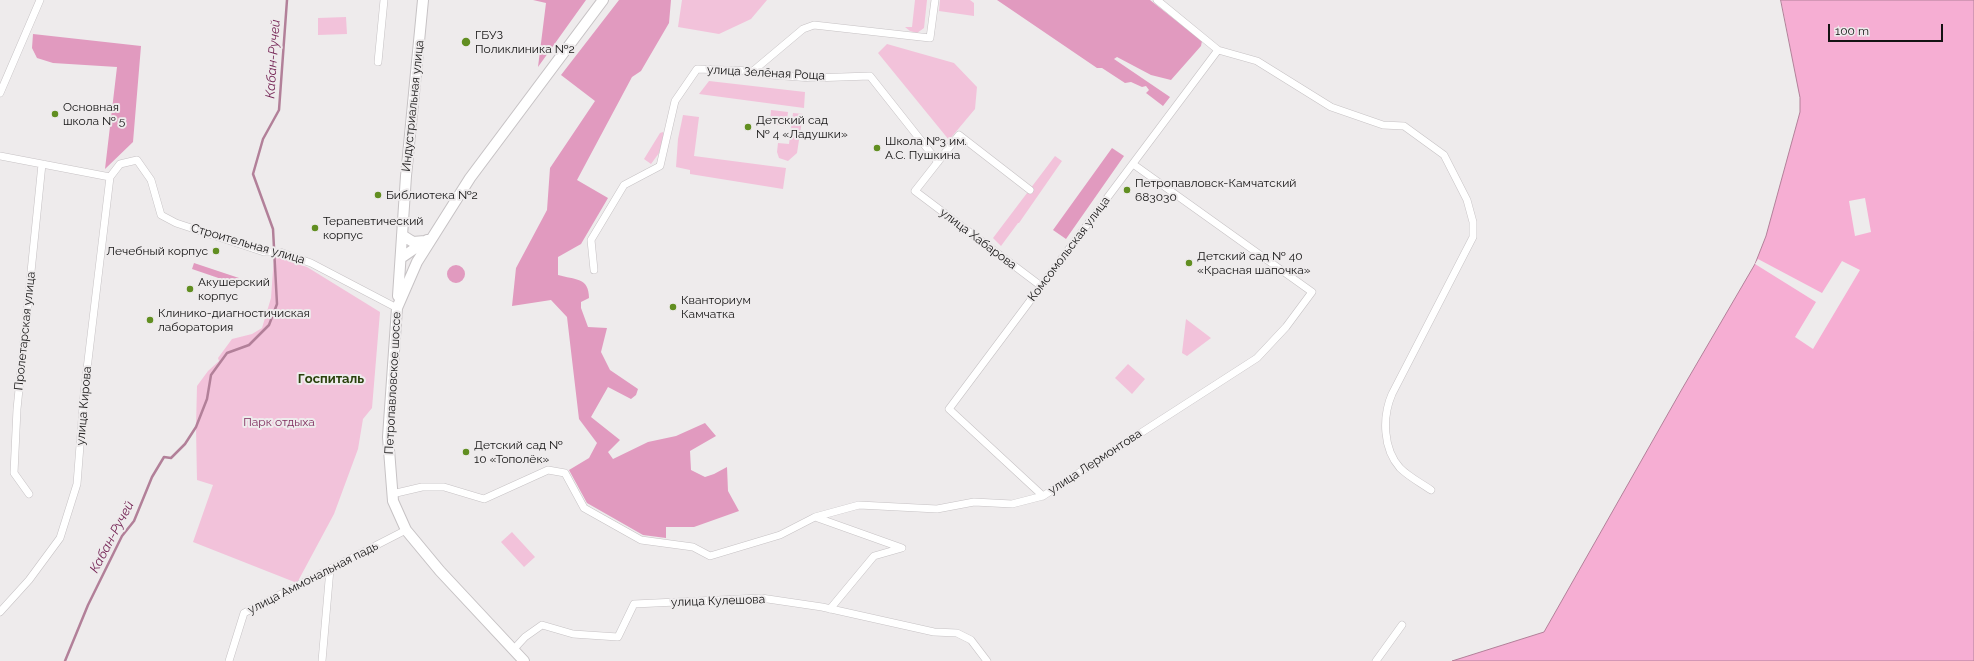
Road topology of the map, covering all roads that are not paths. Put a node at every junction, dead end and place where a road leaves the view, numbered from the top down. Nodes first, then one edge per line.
1 (40, 0) edge
2 (384, 0) edge
3 (423, 0) edge
4 (603, 0) edge
5 (935, 0) edge
6 (1157, 0) edge
7 (1218, 50) junction
8 (378, 62) dead end
9 (753, 71) junction
10 (0, 93) edge
11 (0, 156) edge
12 (938, 162) junction
13 (42, 164) junction
14 (1133, 164) junction
15 (110, 177) junction
16 (1030, 190) dead end
17 (435, 233) junction
18 (402, 235) junction
19 (425, 241) junction
20 (401, 262) junction
21 (417, 262) junction
22 (594, 270) dead end
23 (1041, 286) junction
24 (397, 308) junction
25 (1431, 490) dead end
26 (29, 494) dead end
27 (392, 494) junction
28 (1043, 496) junction
29 (815, 517) junction
30 (406, 530) junction
31 (330, 569) junction
32 (830, 609) junction
33 (0, 612) edge
34 (1402, 625) dead end
35 (513, 650) junction
36 (228, 661) edge
37 (322, 661) edge
38 (524, 661) edge
39 (987, 661) edge
40 (1376, 661) edge

1 - 10 street
2 - 8 street
3 - 18 street, Индустриальная улица
4 - 17 street, Петропавловское шоссе
5 - 9 street
6 - 7 street
7 - 14 street, Комсомольская улица
7 - 25 street
9 - 12 street, улица Зелёная Роща
9 - 22 street, улица Зелёная Роща
11 - 13 street
12 - 16 street
12 - 23 street, улица Хабарова
13 - 15 street
13 - 26 street, Пролетарская улица
14 - 23 street, Комсомольская улица
14 - 28 street, улица Лермонтова
15 - 24 street, Строительная улица
15 - 33 street, улица Кирова
17 - 19 street
17 - 21 street, Петропавловское шоссе
18 - 19 street
18 - 20 street, Индустриальная улица
19 - 20 street
20 - 21 street
20 - 24 street, Индустриальная улица
21 - 24 street, Петропавловское шоссе
23 - 28 street, Комсомольская улица
24 - 27 street, Петропавловское шоссе
27 - 29 street, улица Лермонтова
27 - 30 street, Петропавловское шоссе
28 - 29 street, улица Лермонтова
29 - 32 street
30 - 31 street, улица Аммональная падь
30 - 35 street, Петропавловское шоссе
31 - 36 street, улица Аммональная падь
31 - 37 street
32 - 35 street, улица Кулешова
32 - 39 street, улица Кулешова
34 - 40 street
35 - 38 street, Петропавловское шоссе

